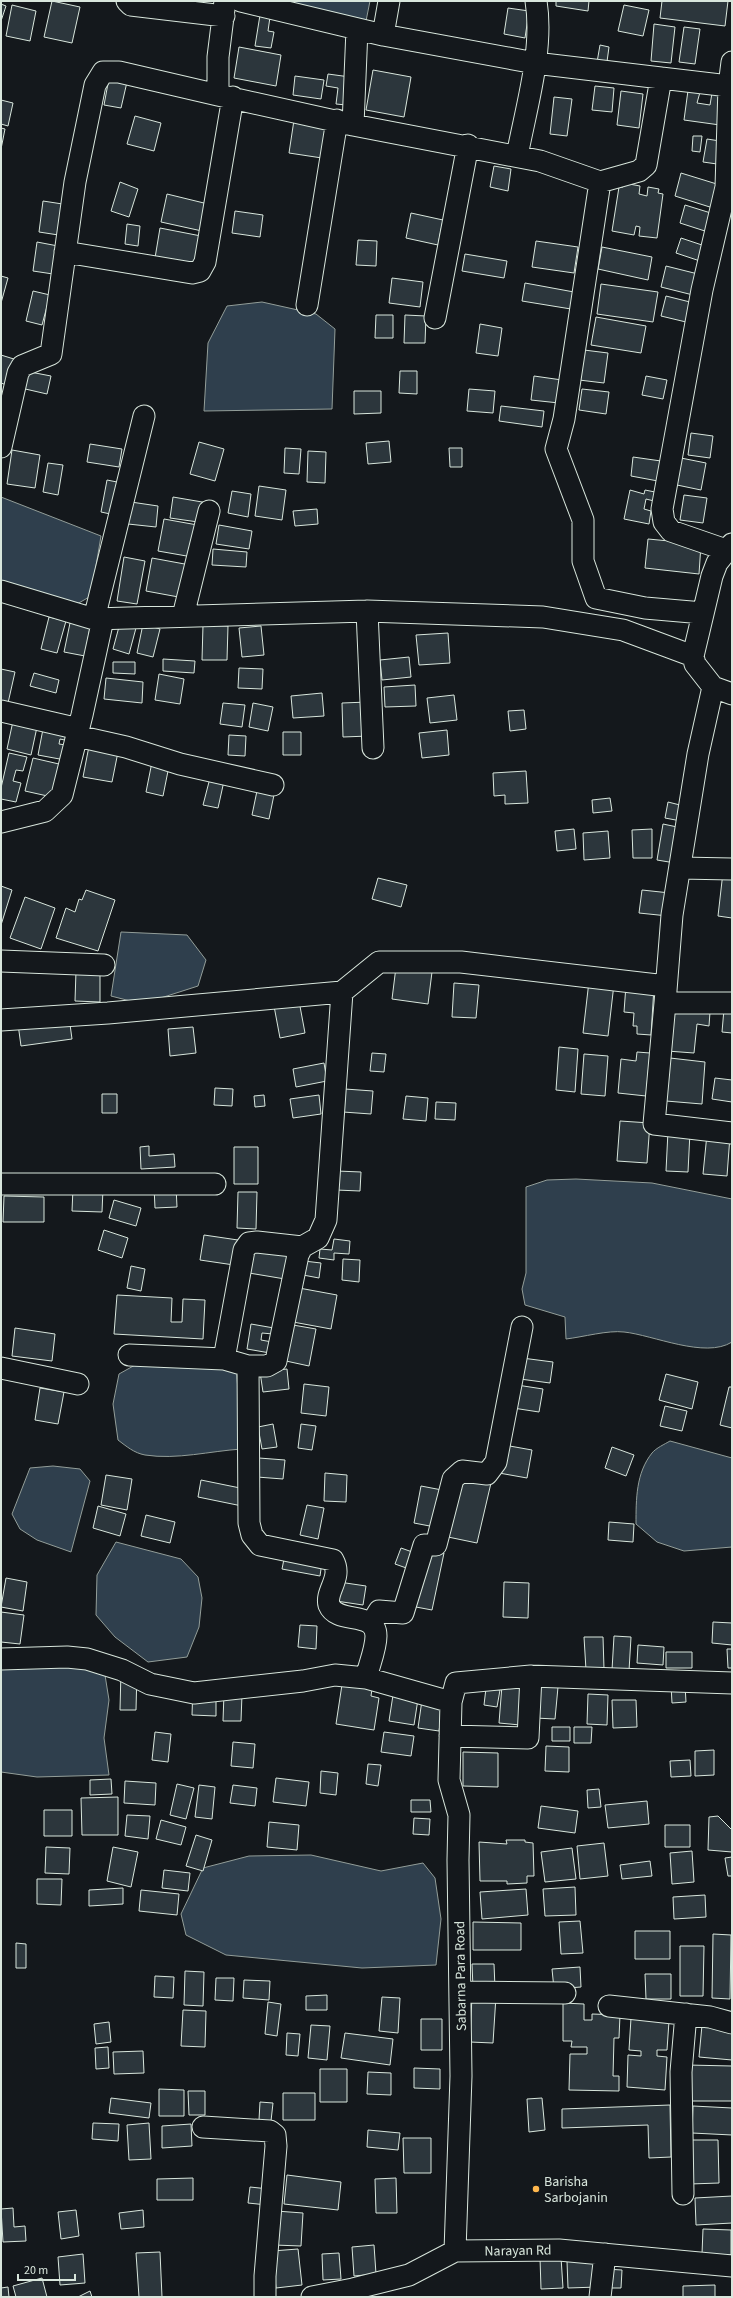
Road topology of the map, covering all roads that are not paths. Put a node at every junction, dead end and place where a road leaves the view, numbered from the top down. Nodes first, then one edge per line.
1 (127, 1) edge
2 (241, 1) edge
3 (389, 1) edge
4 (536, 1) edge
5 (224, 9) edge
6 (357, 29) junction
7 (383, 35) junction
8 (732, 62) edge
9 (535, 63) junction
10 (661, 78) junction
11 (731, 86) edge
12 (226, 96) junction
13 (345, 123) junction
14 (468, 146) junction
15 (517, 156) junction
16 (600, 182) junction
17 (65, 252) junction
18 (307, 305) dead end
19 (435, 318) dead end
20 (144, 416) dead end
21 (1, 447) edge
22 (210, 511) dead end
23 (729, 547) edge
24 (1, 591) edge
25 (367, 611) junction
26 (703, 613) junction
27 (183, 616) junction
28 (98, 619) junction
29 (692, 656) junction
30 (713, 687) junction
31 (732, 694) edge
32 (1, 711) edge
33 (78, 733) junction
34 (373, 748) dead end
35 (273, 785) dead end
36 (1, 822) edge
37 (680, 868) junction
38 (732, 870) edge
39 (1, 961) edge
40 (104, 965) dead end
41 (342, 992) junction
42 (666, 994) junction
43 (732, 1003) edge
44 (1, 1020) edge
45 (732, 1133) edge
46 (1, 1184) edge
47 (215, 1184) dead end
48 (302, 1247) junction
49 (522, 1327) dead end
50 (128, 1355) dead end
51 (224, 1359) junction
52 (248, 1366) junction
53 (1, 1368) edge
54 (78, 1384) dead end
55 (371, 1624) junction
56 (1, 1659) edge
57 (531, 1676) junction
58 (366, 1678) junction
59 (732, 1683) edge
60 (451, 1702) junction
61 (450, 1736) junction
62 (461, 1992) junction
63 (565, 1993) dead end
64 (609, 2006) dead end
65 (686, 2014) junction
66 (732, 2023) edge
67 (202, 2127) dead end
68 (683, 2194) dead end
69 (455, 2251) junction
70 (605, 2254) junction
71 (732, 2266) edge
72 (265, 2297) edge
73 (312, 2297) edge
74 (600, 2297) edge

1 - 5 street
2 - 6 street
3 - 7 street
4 - 9 street
5 - 12 street
6 - 7 street
6 - 13 street
7 - 9 street
8 - 11 street
9 - 10 street
9 - 15 street
10 - 11 street
10 - 16 street
11 - 23 street
12 - 13 street
12 - 17 street
12 - 17 street
13 - 14 street
13 - 18 street
14 - 15 street
14 - 19 street
15 - 16 street
16 - 26 street
17 - 21 street
20 - 28 street
22 - 27 street
23 - 26 street
24 - 28 street
25 - 27 street
25 - 29 street
25 - 34 street
26 - 29 street
27 - 28 street
28 - 33 street
29 - 30 street
30 - 31 street
30 - 37 street
32 - 33 street
33 - 35 street
33 - 36 street
37 - 38 street
37 - 42 street
39 - 40 street
41 - 42 street
41 - 44 street
41 - 48 street
42 - 43 street
42 - 45 street
46 - 47 street
48 - 51 street
48 - 52 street
49 - 55 street
50 - 51 street
51 - 52 street
52 - 55 street
53 - 54 street
55 - 58 street
56 - 58 street
57 - 59 street
57 - 60 street, Sabarna Para Road
57 - 61 street
58 - 60 street
60 - 61 street, Sabarna Para Road
61 - 62 street, Sabarna Para Road
62 - 63 street
62 - 69 street, Sabarna Para Road
64 - 65 street
65 - 66 street
65 - 68 street
67 - 72 street
69 - 70 street, Narayan Rd
69 - 73 street, Narayan Rd
70 - 71 street, Narayan Rd
70 - 74 street

